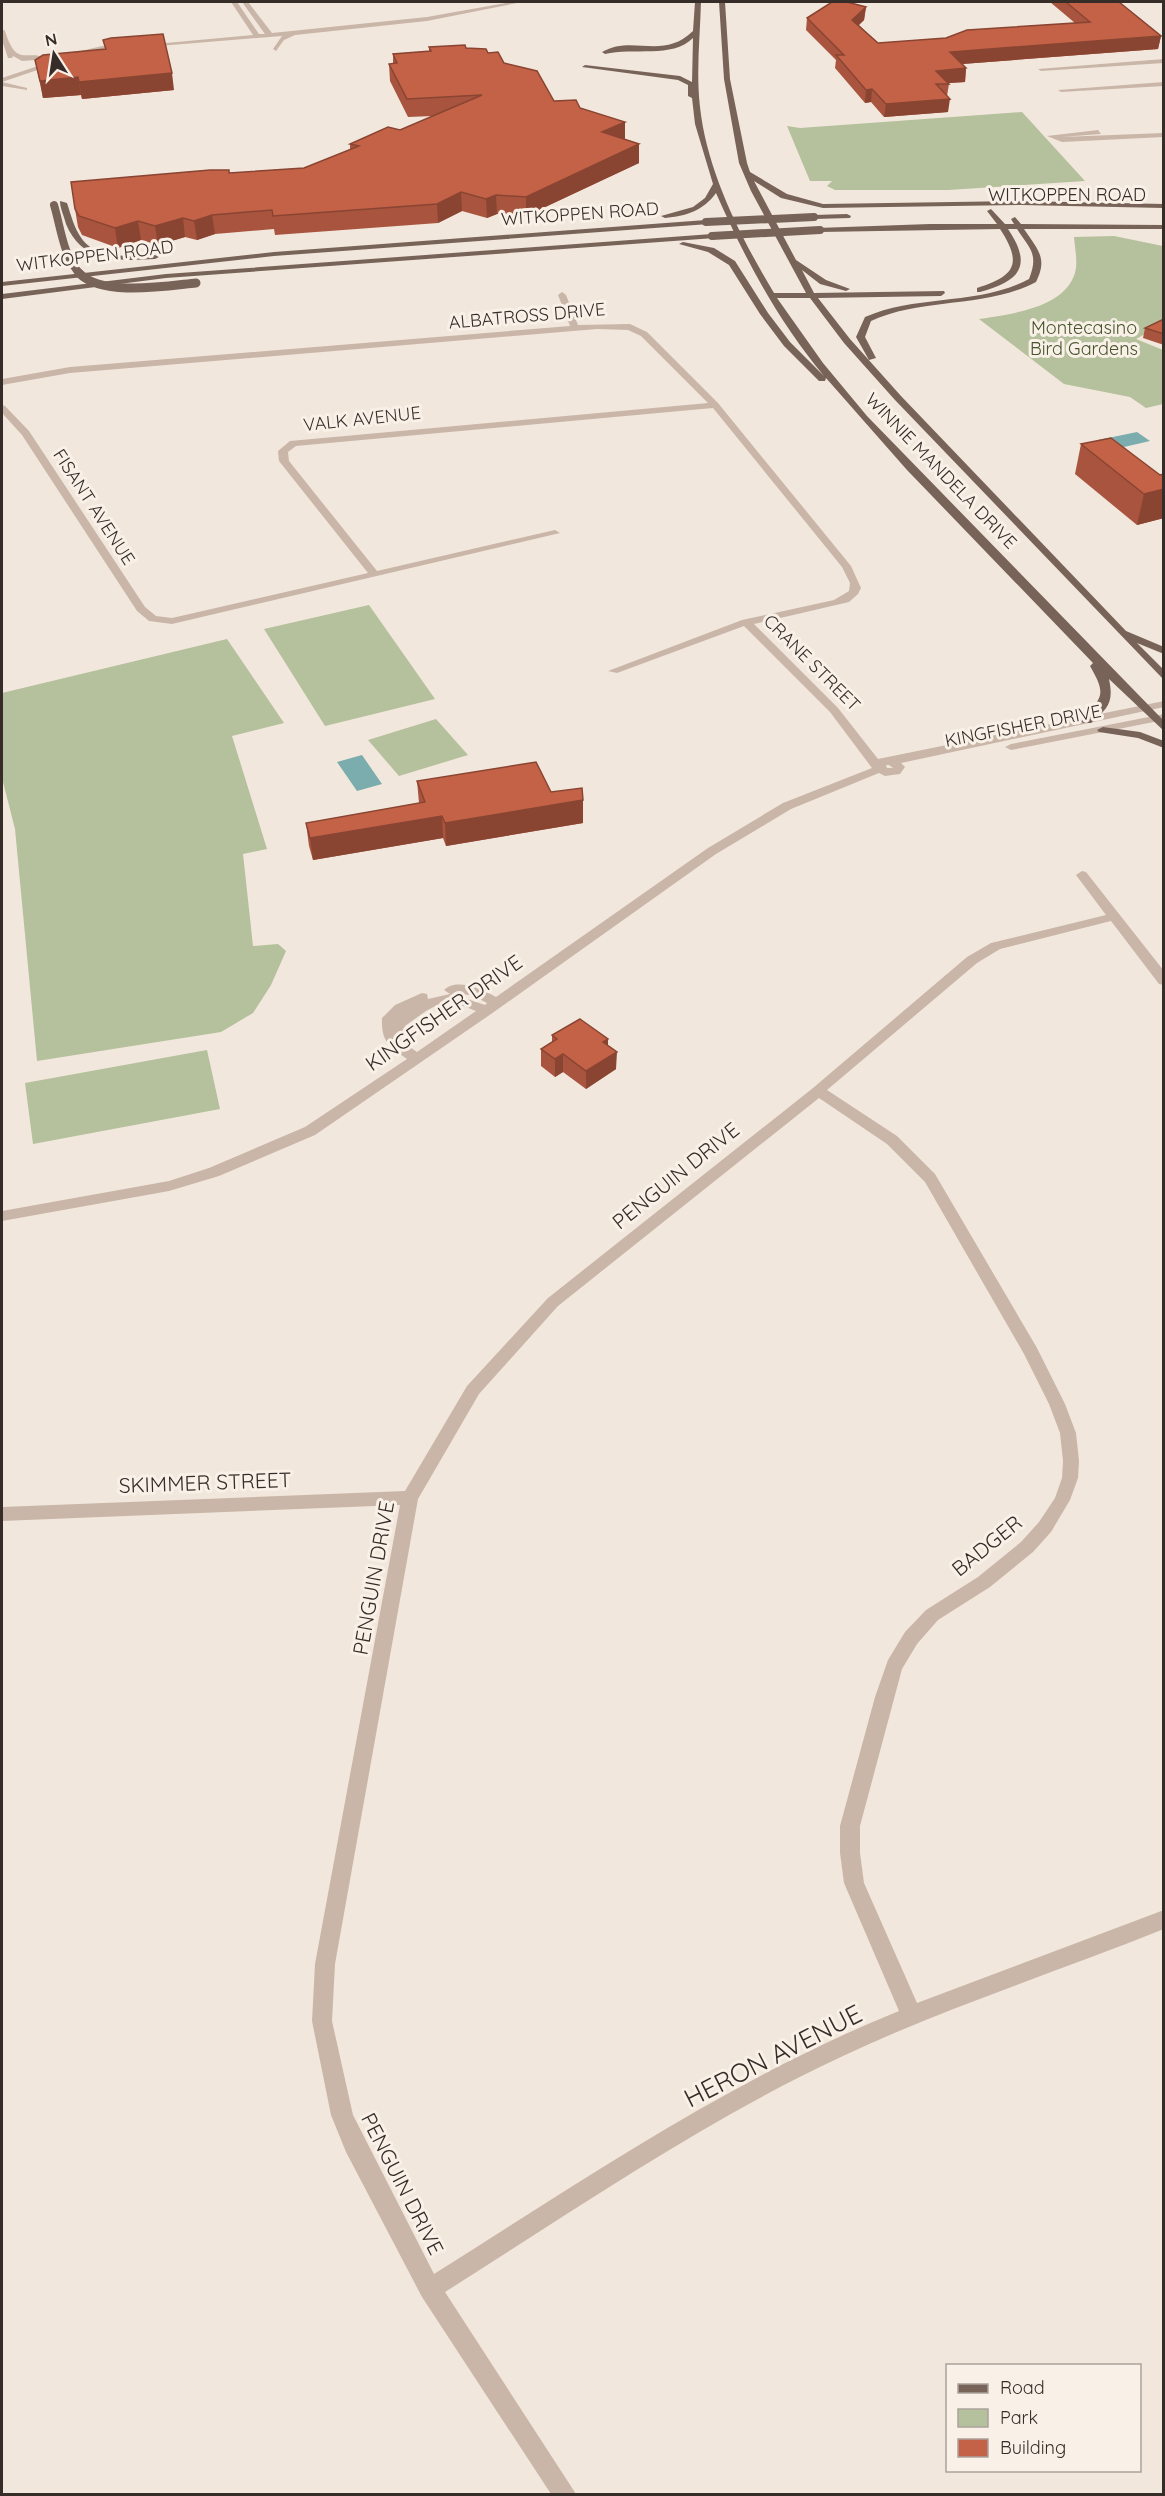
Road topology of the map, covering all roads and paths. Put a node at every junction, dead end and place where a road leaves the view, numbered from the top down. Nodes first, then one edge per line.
1 (234, 2) edge
2 (245, 2) edge
3 (494, 2) edge
4 (517, 2) edge
5 (698, 2) edge
6 (722, 2) edge
7 (338, 28) junction
8 (2, 31) edge
9 (697, 31) junction
10 (268, 32) junction
11 (254, 33) junction
12 (8, 49) junction
13 (276, 49) dead end
14 (605, 52) dead end
15 (56, 57) junction
16 (1164, 61) edge
17 (585, 67) dead end
18 (1041, 69) dead end
19 (18, 71) junction
20 (2, 74) edge
21 (2, 82) edge
22 (1164, 84) edge
23 (25, 89) dead end
24 (1061, 90) dead end
25 (696, 104) junction
26 (1098, 132) dead end
27 (1161, 135) edge
28 (746, 172) junction
29 (716, 185) junction
30 (1164, 206) edge
31 (991, 211) junction
32 (1012, 211) junction
33 (1164, 212) edge
34 (1121, 225) junction
35 (930, 226) junction
36 (1001, 226) junction
37 (1018, 226) junction
38 (1164, 226) edge
39 (605, 244) junction
40 (1013, 246) junction
41 (1032, 249) junction
42 (306, 251) junction
43 (274, 254) junction
44 (790, 256) junction
45 (434, 258) junction
46 (2, 284) edge
47 (885, 294) junction
48 (562, 295) dead end
49 (2, 297) edge
50 (814, 298) junction
51 (773, 300) junction
52 (952, 300) junction
53 (575, 328) junction
54 (2, 382) edge
55 (898, 398) junction
56 (715, 405) junction
57 (852, 405) junction
58 (2, 408) edge
59 (555, 532) dead end
60 (375, 575) junction
61 (746, 622) junction
62 (1117, 628) junction
63 (1086, 650) junction
64 (1164, 651) edge
65 (613, 671) dead end
66 (1164, 677) edge
67 (1164, 704) edge
68 (1144, 710) junction
69 (1159, 718) edge
70 (1087, 721) junction
71 (1056, 728) junction
72 (1164, 728) edge
73 (1102, 730) junction
74 (1065, 737) junction
75 (1013, 742) junction
76 (1164, 744) edge
77 (888, 765) junction
78 (1082, 875) dead end
79 (1112, 917) junction
80 (1164, 981) edge
81 (491, 1007) junction
82 (417, 1059) junction
83 (818, 1091) junction
84 (2, 1216) edge
85 (410, 1498) junction
86 (2, 1514) edge
87 (1164, 1918) edge
88 (912, 2016) junction
89 (430, 2289) junction
90 (564, 2494) edge

1 - 11 street
2 - 10 street
3 - 10 street
4 - 7 street
5 - 9 main road, WINNIE MANDELA DRIVE
6 - 28 main road, WINNIE MANDELA DRIVE
7 - 10 street
7 - 13 street
8 - 12 street
9 - 14 main road
9 - 25 main road, WINNIE MANDELA DRIVE
10 - 11 street
11 - 15 street
11 - 19 street
12 - 15 street
12 - 19 street
15 - 19 street
16 - 18 street
17 - 25 main road
19 - 20 street
19 - 21 street
21 - 23 street
22 - 24 street
25 - 29 main road, WINNIE MANDELA DRIVE
26 - 27 street
28 - 30 main road
28 - 44 main road, WINNIE MANDELA DRIVE
29 - 42 main road
29 - 51 main road, WINNIE MANDELA DRIVE
31 - 32 main road, WITKOPPEN ROAD
31 - 36 main road
31 - 42 main road, WITKOPPEN ROAD, bridge
32 - 33 main road, WITKOPPEN ROAD
32 - 37 main road
34 - 37 main road, WITKOPPEN ROAD
34 - 38 main road, WITKOPPEN ROAD
34 - 41 main road
35 - 36 main road, WITKOPPEN ROAD
35 - 39 main road, WITKOPPEN ROAD, bridge
35 - 40 main road
36 - 37 main road, WITKOPPEN ROAD
36 - 40 main road
37 - 41 main road
39 - 45 main road, WITKOPPEN ROAD
39 - 57 main road
40 - 47 main road
41 - 52 main road
42 - 43 main road, WITKOPPEN ROAD
43 - 45 main road, bridge
43 - 46 main road, WITKOPPEN ROAD
44 - 47 main road
44 - 50 main road, WINNIE MANDELA DRIVE
45 - 49 main road, WITKOPPEN ROAD
47 - 50 main road
48 - 53 street
50 - 51 main road
50 - 52 main road
50 - 55 main road, WINNIE MANDELA DRIVE
51 - 57 main road, WINNIE MANDELA DRIVE
52 - 55 main road
53 - 54 street, ALBATROSS DRIVE
53 - 56 street, ALBATROSS DRIVE
55 - 62 main road, WINNIE MANDELA DRIVE
56 - 60 street, VALK AVENUE
56 - 61 street, ALBATROSS DRIVE
57 - 63 main road, WINNIE MANDELA DRIVE
58 - 60 street, FISANT AVENUE
59 - 60 street
61 - 65 street, ALBATROSS DRIVE
61 - 77 street, CRANE STREET
62 - 64 main road
62 - 66 main road, WINNIE MANDELA DRIVE
63 - 68 main road, WINNIE MANDELA DRIVE
63 - 70 main road
67 - 68 street, KINGFISHER DRIVE
68 - 69 main road, WINNIE MANDELA DRIVE
68 - 70 street, KINGFISHER DRIVE
69 - 72 main road, WINNIE MANDELA DRIVE
69 - 73 street, KINGFISHER DRIVE
70 - 71 street, KINGFISHER DRIVE
71 - 74 street
71 - 75 street, KINGFISHER DRIVE
73 - 74 street, KINGFISHER DRIVE
73 - 76 main road
74 - 75 street, KINGFISHER DRIVE
75 - 77 street, KINGFISHER DRIVE
77 - 81 street, KINGFISHER DRIVE
78 - 79 street
79 - 80 street
79 - 83 street, PENGUIN DRIVE
81 - 82 street, KINGFISHER DRIVE
81 - 82 street
82 - 84 street, KINGFISHER DRIVE
83 - 85 street, PENGUIN DRIVE
83 - 88 street, BADGER
85 - 86 street, SKIMMER STREET
85 - 89 street, PENGUIN DRIVE
87 - 88 street, HERON AVENUE
88 - 89 street, HERON AVENUE
89 - 90 street, PENGUIN DRIVE

